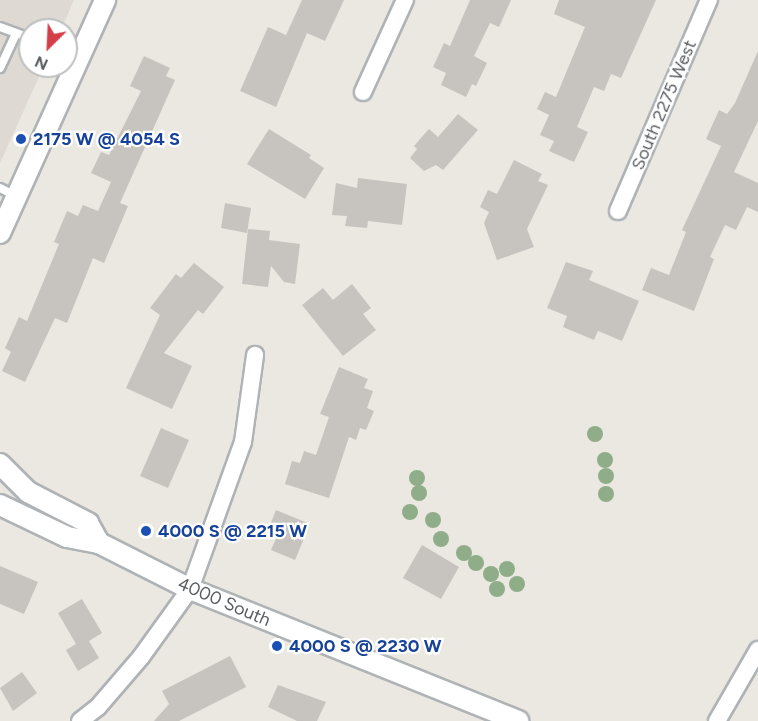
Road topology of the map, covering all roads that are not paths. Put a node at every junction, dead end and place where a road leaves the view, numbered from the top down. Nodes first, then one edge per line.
1 (105, 0) edge
2 (405, 0) edge
3 (709, 0) edge
4 (0, 27) edge
5 (16, 33) joint
6 (78, 45) edge
7 (0, 68) edge
8 (61, 78) edge
9 (363, 92) dead end
10 (9, 192) edge
11 (618, 211) dead end
12 (0, 233) edge
13 (255, 355) dead end
14 (0, 464) edge
15 (0, 505) edge
16 (99, 543) junction
17 (190, 589) junction
18 (758, 650) edge
19 (507, 719) edge
20 (80, 721) edge
21 (717, 721) edge

1 - 6 street
2 - 9 street
3 - 11 street, South 2275 West
4 - 5 lane
5 - 7 lane
8 - 10 street
10 - 12 street
13 - 17 street
14 - 16 street, 4000 South
15 - 16 street, 4000 South
16 - 17 street, 4000 South
17 - 19 street, 4000 South
17 - 20 street
18 - 21 street

